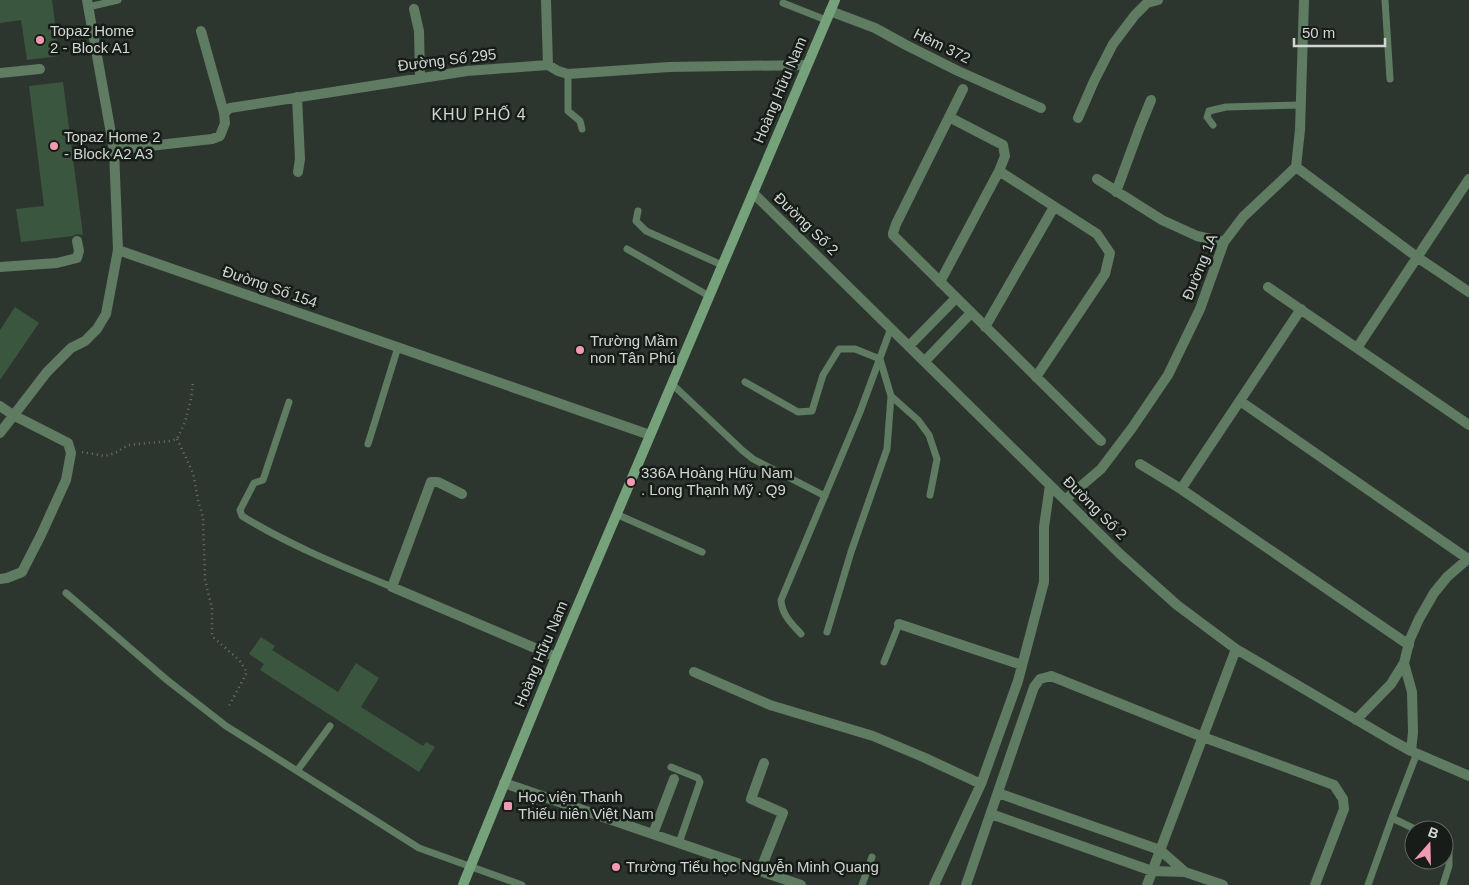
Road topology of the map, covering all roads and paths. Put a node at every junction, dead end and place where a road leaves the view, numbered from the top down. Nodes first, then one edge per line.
1 (118, 0) edge
2 (546, 0) edge
3 (835, 0) edge
4 (1158, 0) edge
5 (1304, 0) edge
6 (1385, 0) edge
7 (88, 3) edge
8 (783, 3) dead end
9 (414, 9) dead end
10 (828, 16) junction
11 (201, 31) dead end
12 (548, 65) junction
13 (807, 65) junction
14 (40, 69) dead end
15 (0, 74) edge
16 (568, 74) junction
17 (420, 78) junction
18 (1390, 79) dead end
19 (962, 89) dead end
20 (297, 97) junction
21 (1151, 100) dead end
22 (1301, 106) junction
23 (1041, 108) dead end
24 (224, 113) junction
25 (949, 117) junction
26 (1078, 118) dead end
27 (1213, 125) dead end
28 (582, 129) dead end
29 (114, 150) junction
30 (1296, 167) junction
31 (999, 171) junction
32 (298, 172) dead end
33 (1097, 179) dead end
34 (1469, 179) edge
35 (1116, 192) junction
36 (753, 193) junction
37 (1054, 207) junction
38 (638, 212) dead end
39 (77, 241) dead end
40 (1224, 242) junction
41 (627, 249) dead end
42 (118, 250) junction
43 (1417, 257) junction
44 (722, 264) junction
45 (0, 267) edge
46 (940, 282) junction
47 (1268, 287) dead end
48 (1469, 292) edge
49 (709, 296) junction
50 (956, 298) junction
51 (1301, 309) junction
52 (972, 313) junction
53 (985, 327) junction
54 (891, 328) junction
55 (909, 346) junction
56 (398, 347) junction
57 (1357, 348) junction
58 (880, 359) junction
59 (925, 361) junction
60 (1036, 377) junction
61 (192, 382) dead end
62 (746, 382) dead end
63 (672, 384) junction
64 (891, 396) junction
65 (1240, 401) junction
66 (289, 402) dead end
67 (0, 406) edge
68 (13, 415) junction
69 (1469, 425) edge
70 (0, 433) edge
71 (650, 435) junction
72 (177, 439) junction
73 (1101, 441) dead end
74 (368, 444) dead end
75 (71, 452) junction
76 (1140, 464) dead end
77 (1050, 485) junction
78 (1181, 489) junction
79 (462, 494) dead end
80 (930, 495) dead end
81 (825, 496) junction
82 (1066, 499) junction
83 (616, 514) junction
84 (702, 552) dead end
85 (1469, 559) edge
86 (0, 579) edge
87 (392, 587) junction
88 (66, 593) dead end
89 (899, 624) joint
90 (827, 632) dead end
91 (801, 634) dead end
92 (1409, 645) junction
93 (1236, 649) junction
94 (556, 657) junction
95 (884, 662) dead end
96 (1404, 663) junction
97 (1022, 665) junction
98 (694, 672) dead end
99 (228, 708) dead end
100 (1356, 720) junction
101 (330, 726) dead end
102 (1203, 736) junction
103 (1414, 752) junction
104 (764, 763) dead end
105 (671, 767) dead end
106 (297, 771) junction
107 (1469, 776) edge
108 (674, 779) dead end
109 (504, 783) junction
110 (982, 784) junction
111 (998, 792) junction
112 (991, 814) junction
113 (1392, 818) junction
114 (1404, 824) edge
115 (652, 834) junction
116 (678, 843) junction
117 (1160, 850) junction
118 (872, 857) dead end
119 (470, 866) junction
120 (1448, 870) edge
121 (760, 871) junction
122 (1152, 871) junction
123 (1185, 872) junction
124 (463, 885) edge
125 (522, 885) edge
126 (801, 885) edge
127 (862, 885) edge
128 (934, 885) edge
129 (966, 885) edge
130 (1147, 885) edge
131 (1223, 885) edge
132 (1315, 885) edge
133 (1368, 885) edge
134 (1443, 885) edge

1 - 7 lane
2 - 12 street
3 - 10 main road, Hoàng Hữu Nam
4 - 26 street
5 - 22 street
6 - 18 lane
7 - 29 street
8 - 10 lane
9 - 17 street
10 - 13 main road, Hoàng Hữu Nam
10 - 23 street, Hẻm 372
11 - 24 street
12 - 16 street, Đường Số 295
12 - 17 street, Đường Số 295
13 - 16 street, Đường Số 295
13 - 36 main road, Hoàng Hữu Nam
14 - 15 street
16 - 28 lane
17 - 20 street, Đường Số 295
19 - 25 street
20 - 24 street, Đường Số 295
20 - 32 street
21 - 35 street
22 - 27 lane
22 - 30 street
24 - 29 street
25 - 31 street
25 - 46 street
29 - 42 street
30 - 40 street, Đường 1A
30 - 43 street
31 - 37 street
31 - 46 street
33 - 35 street
34 - 43 street
35 - 40 street
36 - 44 main road, Hoàng Hữu Nam
36 - 54 street, Đường Số 2
37 - 53 street
37 - 60 street
38 - 44 lane
39 - 45 street
40 - 82 street, Đường 1A
41 - 49 lane
42 - 56 street, Đường Số 154
42 - 68 street
43 - 48 street
43 - 57 street
44 - 49 main road, Hoàng Hữu Nam
46 - 50 street
47 - 51 street
49 - 63 main road, Hoàng Hữu Nam
50 - 52 street
50 - 55 street
51 - 57 street
51 - 65 street
52 - 53 street
52 - 59 street
53 - 60 street
54 - 55 street, Đường Số 2
54 - 58 lane
55 - 59 street, Đường Số 2
56 - 71 street, Đường Số 154
56 - 74 lane
57 - 69 street
58 - 62 lane
58 - 64 lane
58 - 81 lane
59 - 77 street, Đường Số 2
60 - 73 street
61 - 72 path
63 - 71 main road, Hoàng Hữu Nam
63 - 81 lane
64 - 80 lane
64 - 90 lane
65 - 78 street
65 - 85 street
66 - 87 lane
67 - 68 street
68 - 70 street
68 - 75 street
71 - 83 main road, Hoàng Hữu Nam
72 - 75 path
72 - 99 path
75 - 86 street
76 - 78 street
77 - 82 street, Đường Số 2
77 - 97 street
78 - 92 street
79 - 87 street
81 - 91 lane
82 - 93 street, Đường Số 2
83 - 84 lane
83 - 94 main road, Hoàng Hữu Nam
85 - 92 street
87 - 94 street
88 - 106 lane
89 - 95 lane
89 - 97 street
92 - 96 street
93 - 100 street, Đường Số 2
93 - 102 street
94 - 109 main road, Hoàng Hữu Nam
96 - 100 street
96 - 103 street
97 - 110 street
98 - 110 street
100 - 103 street, Đường Số 2
101 - 106 lane
102 - 111 street
102 - 117 street
102 - 132 street
103 - 107 street, Đường Số 2
103 - 113 lane
104 - 121 street
105 - 116 lane
106 - 119 lane
108 - 115 street
109 - 115 street
109 - 119 main road, Hoàng Hữu Nam
110 - 128 street
111 - 112 street
111 - 117 street
112 - 122 street
112 - 129 street
113 - 114 lane
113 - 133 lane
115 - 116 street
116 - 121 street
117 - 122 street
117 - 123 street
118 - 127 lane
119 - 124 main road, Hoàng Hữu Nam
119 - 125 lane
120 - 134 lane
121 - 126 street
122 - 123 street
122 - 130 street
123 - 131 street

